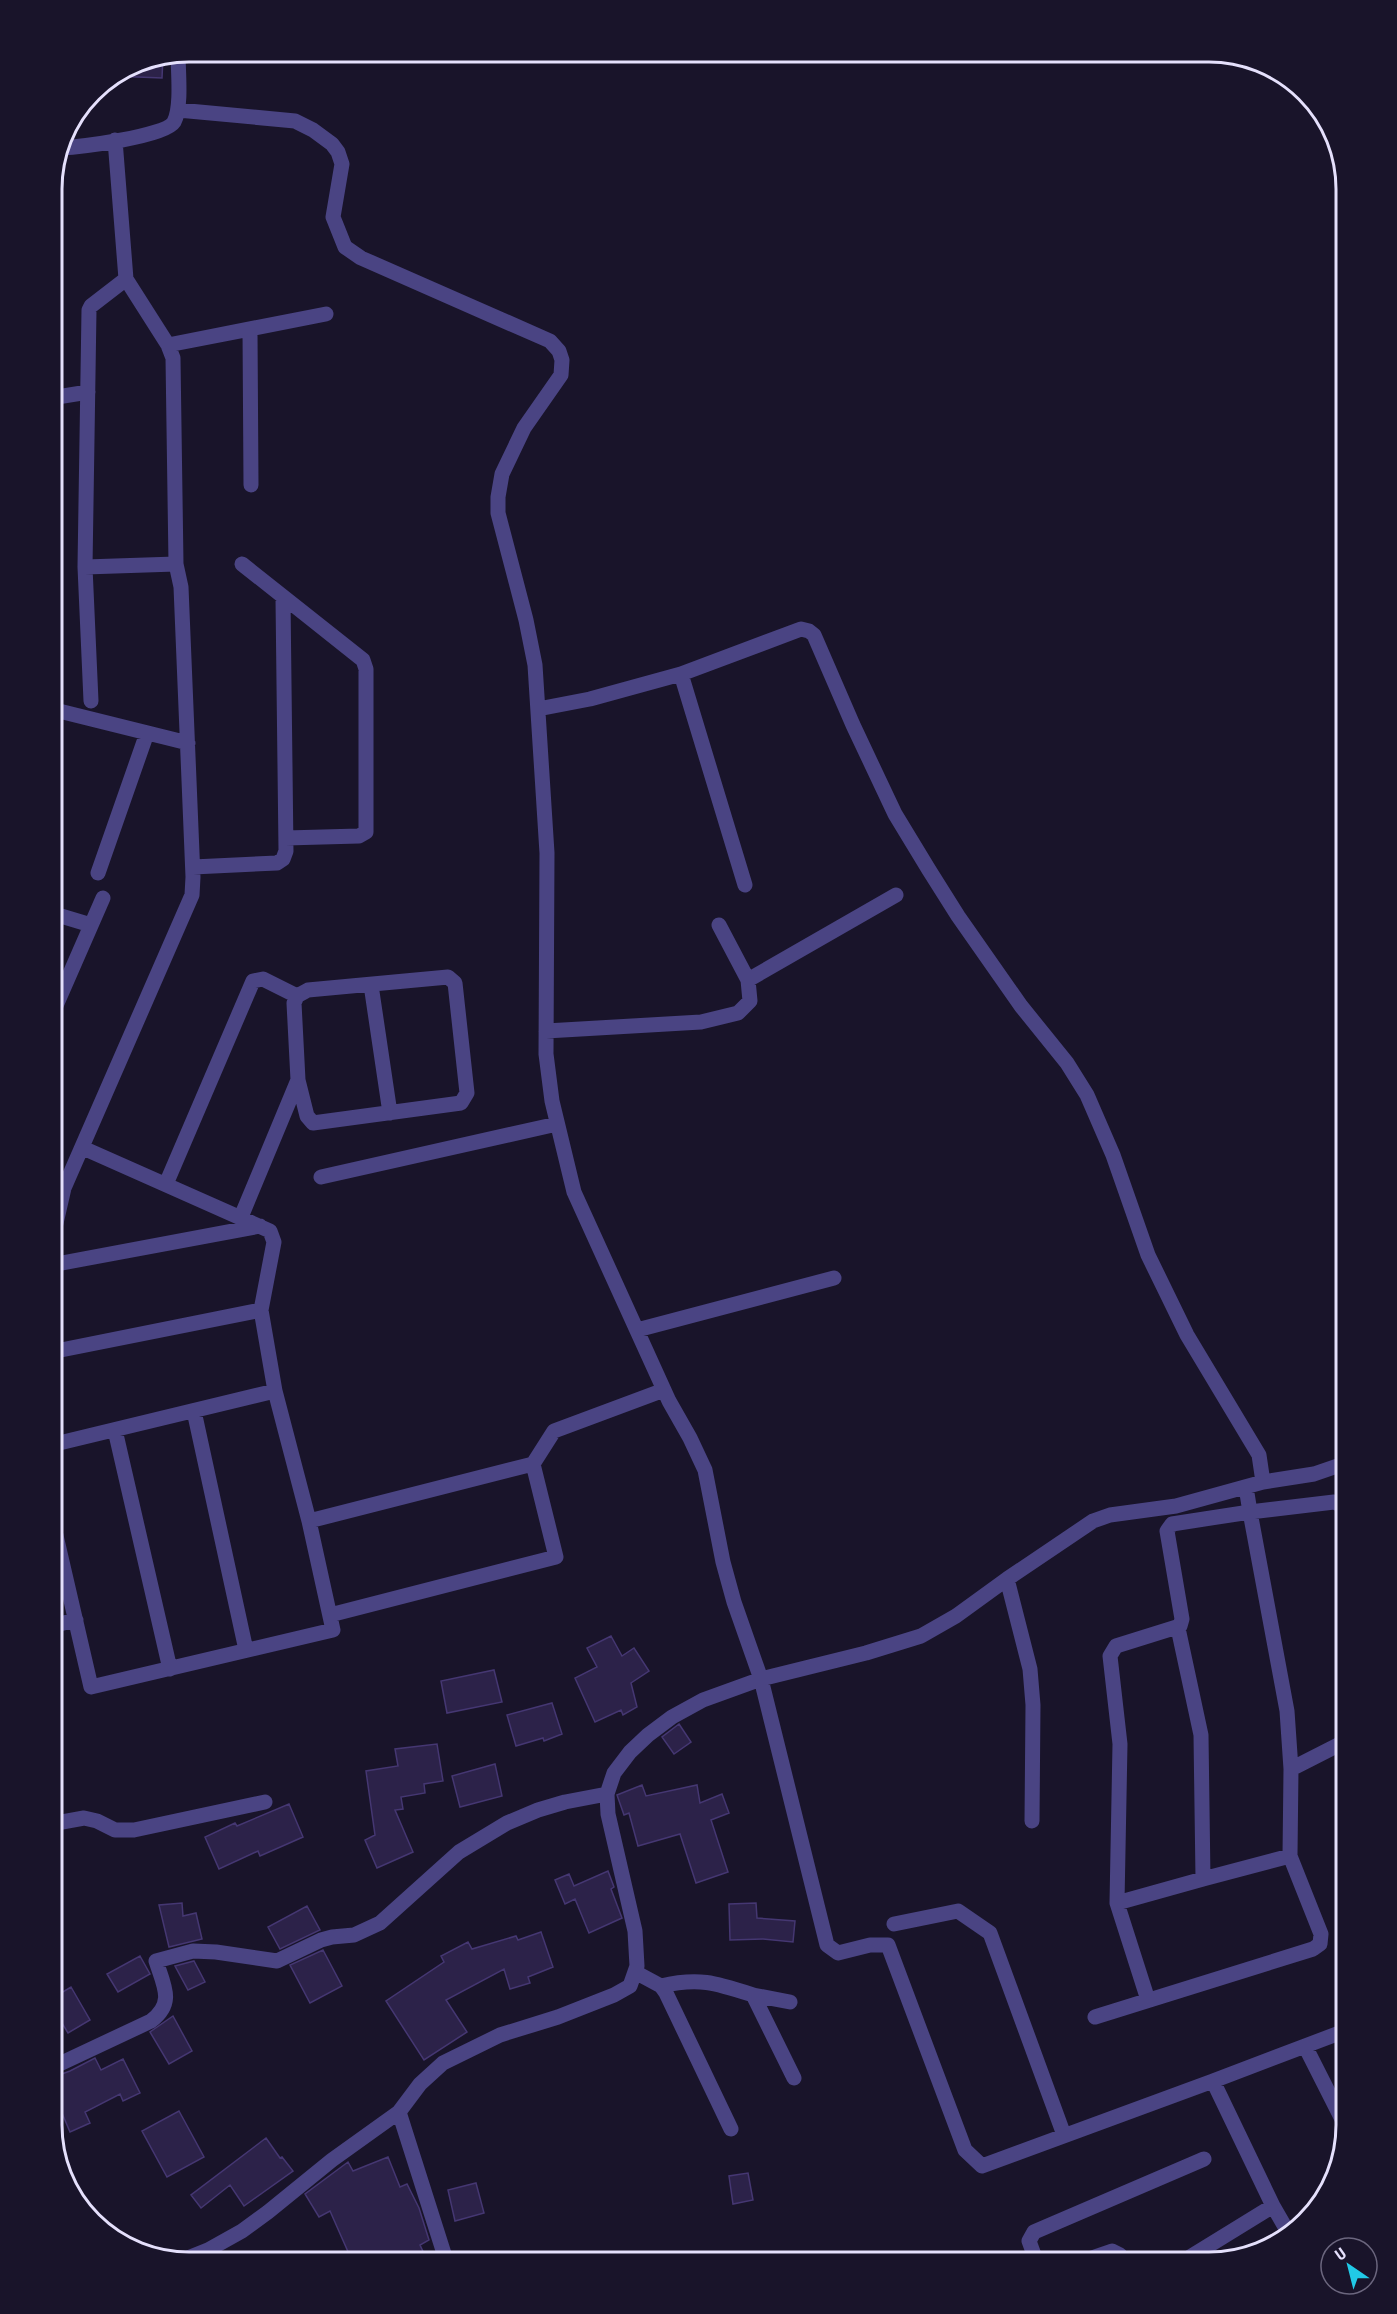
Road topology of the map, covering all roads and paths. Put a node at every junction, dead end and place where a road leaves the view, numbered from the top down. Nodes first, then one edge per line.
1 (178, 63) edge
2 (178, 110) junction
3 (115, 140) junction
4 (69, 147) edge
5 (126, 279) junction
6 (326, 314) dead end
7 (250, 330) junction
8 (168, 345) junction
9 (88, 392) junction
10 (62, 396) edge
11 (251, 485) dead end
12 (176, 564) junction
13 (242, 564) dead end
14 (84, 567) junction
15 (283, 599) junction
16 (681, 674) junction
17 (91, 701) dead end
18 (538, 709) junction
19 (62, 712) edge
20 (147, 733) junction
21 (188, 743) junction
22 (286, 838) junction
23 (193, 867) junction
24 (98, 873) dead end
25 (745, 885) dead end
26 (896, 895) dead end
27 (103, 898) dead end
28 (62, 916) edge
29 (91, 925) junction
30 (719, 925) dead end
31 (748, 980) junction
32 (62, 985) edge
33 (371, 985) junction
34 (297, 996) junction
35 (546, 1031) junction
36 (298, 1080) junction
37 (390, 1113) junction
38 (557, 1124) junction
39 (83, 1148) junction
40 (321, 1177) dead end
41 (62, 1179) edge
42 (166, 1184) junction
43 (241, 1216) junction
44 (261, 1225) junction
45 (62, 1263) edge
46 (834, 1278) dead end
47 (261, 1311) junction
48 (637, 1330) junction
49 (62, 1350) edge
50 (664, 1390) junction
51 (275, 1391) junction
52 (194, 1411) junction
53 (115, 1430) junction
54 (62, 1442) edge
55 (533, 1464) junction
56 (1336, 1466) edge
57 (1263, 1482) junction
58 (1246, 1487) junction
59 (1336, 1503) edge
60 (1250, 1512) junction
61 (309, 1521) junction
62 (62, 1561) edge
63 (1007, 1579) junction
64 (330, 1615) junction
65 (76, 1620) junction
66 (62, 1623) edge
67 (1178, 1628) junction
68 (246, 1650) junction
69 (170, 1669) junction
70 (761, 1679) junction
71 (1336, 1746) edge
72 (1291, 1769) junction
73 (607, 1794) junction
74 (266, 1802) dead end
75 (1032, 1821) dead end
76 (62, 1822) edge
77 (1290, 1856) junction
78 (1203, 1880) junction
79 (1117, 1903) junction
80 (894, 1924) dead end
81 (635, 1972) junction
82 (661, 1986) junction
83 (753, 1995) junction
84 (1148, 2000) junction
85 (790, 2002) dead end
86 (1095, 2017) dead end
87 (1336, 2034) edge
88 (1305, 2046) junction
89 (62, 2063) edge
90 (794, 2078) dead end
91 (1213, 2080) junction
92 (1336, 2107) edge
93 (399, 2112) junction
94 (731, 2129) dead end
95 (1064, 2135) junction
96 (1204, 2159) dead end
97 (1273, 2206) junction
98 (1285, 2227) edge
99 (203, 2252) edge
100 (444, 2252) edge
101 (1033, 2252) edge
102 (1198, 2252) edge

1 - 2 street
2 - 3 street
2 - 18 street
3 - 4 street
3 - 5 street
5 - 8 street
5 - 9 street
6 - 7 street
7 - 8 street
7 - 11 street
8 - 12 street
9 - 10 street
9 - 14 street
12 - 14 street
12 - 21 street
13 - 15 street
14 - 17 street
15 - 22 street
15 - 22 street
16 - 18 street
16 - 25 street
16 - 57 street
18 - 35 street
19 - 20 street
20 - 21 street
20 - 24 street
21 - 23 street
22 - 23 street
23 - 39 street
26 - 31 street
27 - 29 street
28 - 29 street
29 - 32 street
30 - 31 street
31 - 35 street
33 - 34 street
33 - 37 street
33 - 37 street
34 - 36 street
34 - 42 street
35 - 38 street
36 - 37 street
36 - 43 street
38 - 40 street
38 - 48 street
39 - 41 street
39 - 42 street
42 - 43 street
43 - 44 street
44 - 45 street
44 - 47 street
46 - 48 street
47 - 49 street
47 - 51 street
48 - 50 street
50 - 55 street
50 - 70 street
51 - 52 street
51 - 61 street
52 - 53 street
52 - 68 street
53 - 54 street
53 - 69 street
55 - 61 street
55 - 64 street
56 - 57 street
57 - 58 street
58 - 60 street
58 - 63 street
59 - 60 street
60 - 67 street
60 - 72 street
61 - 64 street
62 - 65 street
63 - 70 street
63 - 75 street
64 - 68 street
65 - 66 street
65 - 69 street
67 - 78 street
67 - 79 street
68 - 69 street
70 - 73 street
70 - 95 street
71 - 72 street
72 - 77 street
73 - 81 street
73 - 89 street
74 - 76 street
77 - 78 street
77 - 84 street
78 - 79 street
79 - 84 street
80 - 95 street
81 - 82 street
81 - 93 street
82 - 83 street
82 - 94 street
83 - 85 street
83 - 90 street
84 - 86 street
87 - 88 street
88 - 91 street
88 - 92 street
91 - 95 street
91 - 97 street
93 - 99 street
93 - 100 street
96 - 101 street
97 - 98 street
97 - 102 street

